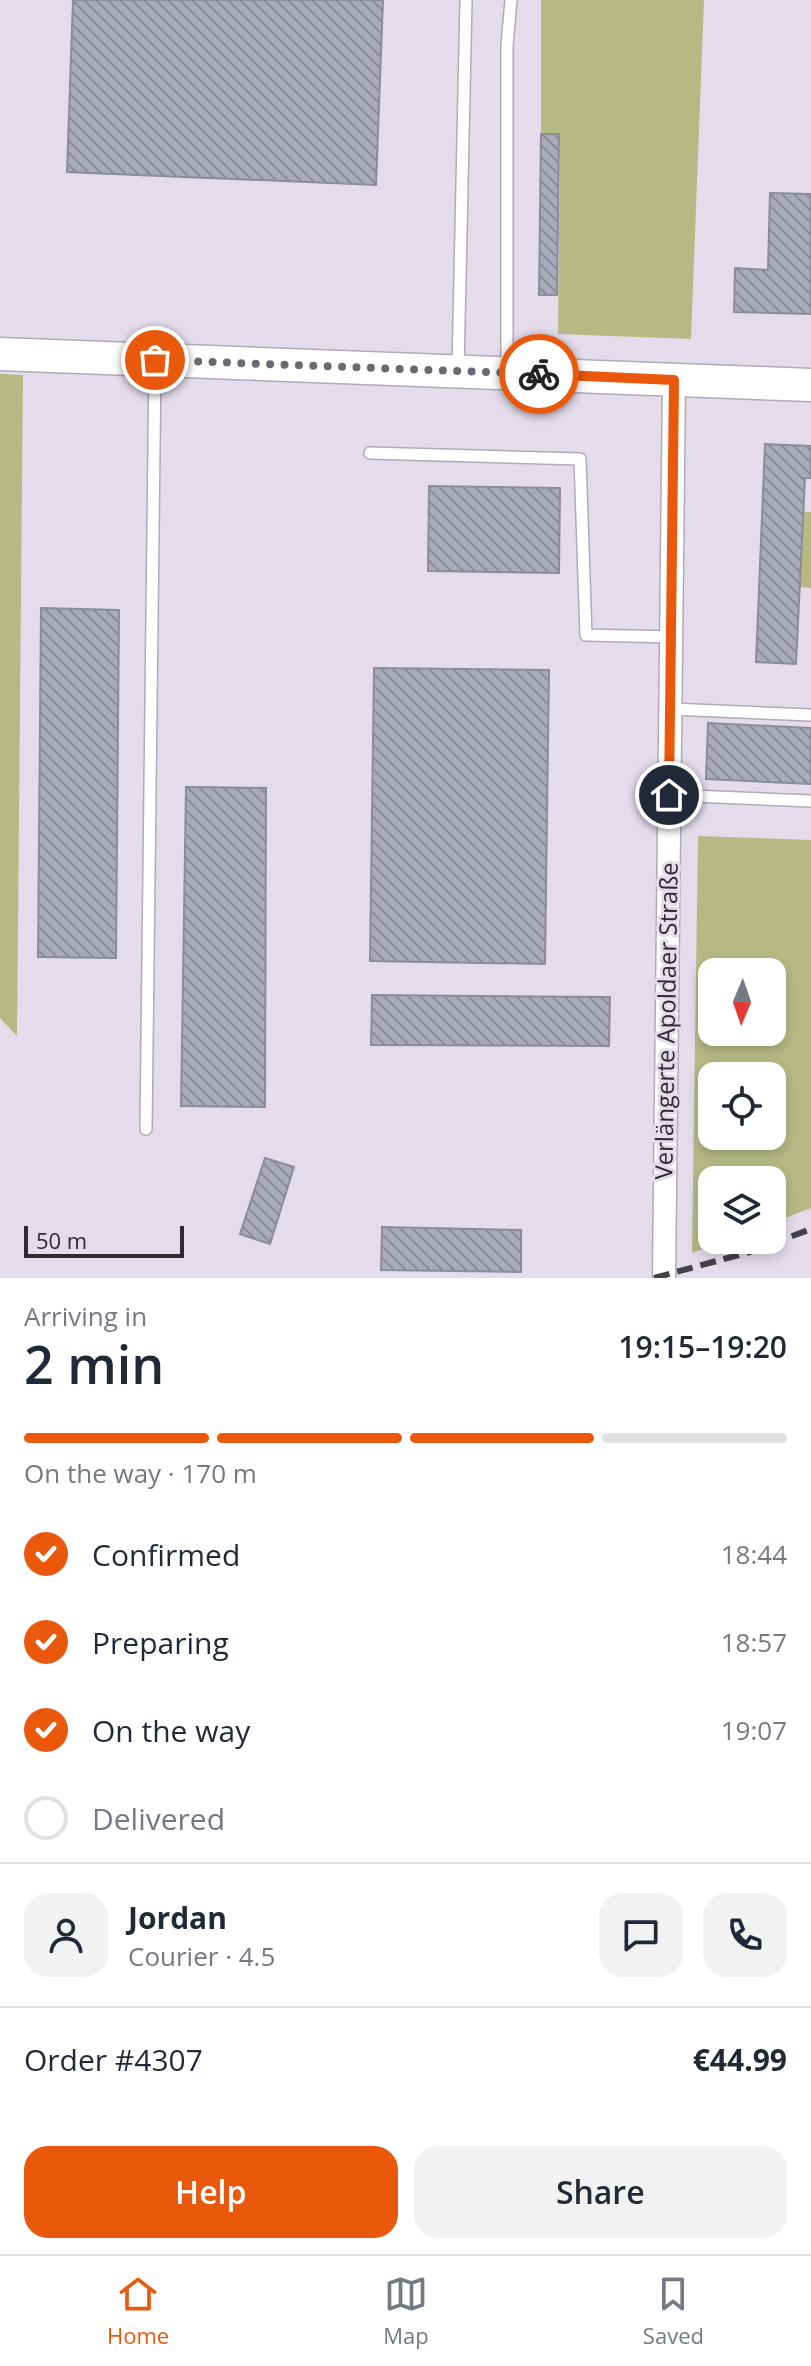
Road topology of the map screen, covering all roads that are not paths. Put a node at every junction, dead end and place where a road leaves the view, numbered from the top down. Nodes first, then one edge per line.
1 (466, 0) edge
2 (511, 0) edge
3 (0, 354) edge
4 (155, 360) junction
5 (458, 371) junction
6 (507, 372) junction
7 (674, 380) junction
8 (811, 385) edge
9 (370, 453) dead end
10 (672, 637) junction
11 (671, 709) junction
12 (811, 715) edge
13 (669, 795) junction
14 (811, 801) edge
15 (146, 1129) dead end
16 (664, 1278) edge

1 - 5 lane
2 - 6 lane
3 - 4 street
4 - 5 street
4 - 15 lane
5 - 6 street
6 - 7 street
7 - 8 street
7 - 10 street, Verlängerte Apoldaer Straße
9 - 10 lane
10 - 11 street, Verlängerte Apoldaer Straße
11 - 12 lane
11 - 13 street, Verlängerte Apoldaer Straße
13 - 14 lane
13 - 16 street, Verlängerte Apoldaer Straße

